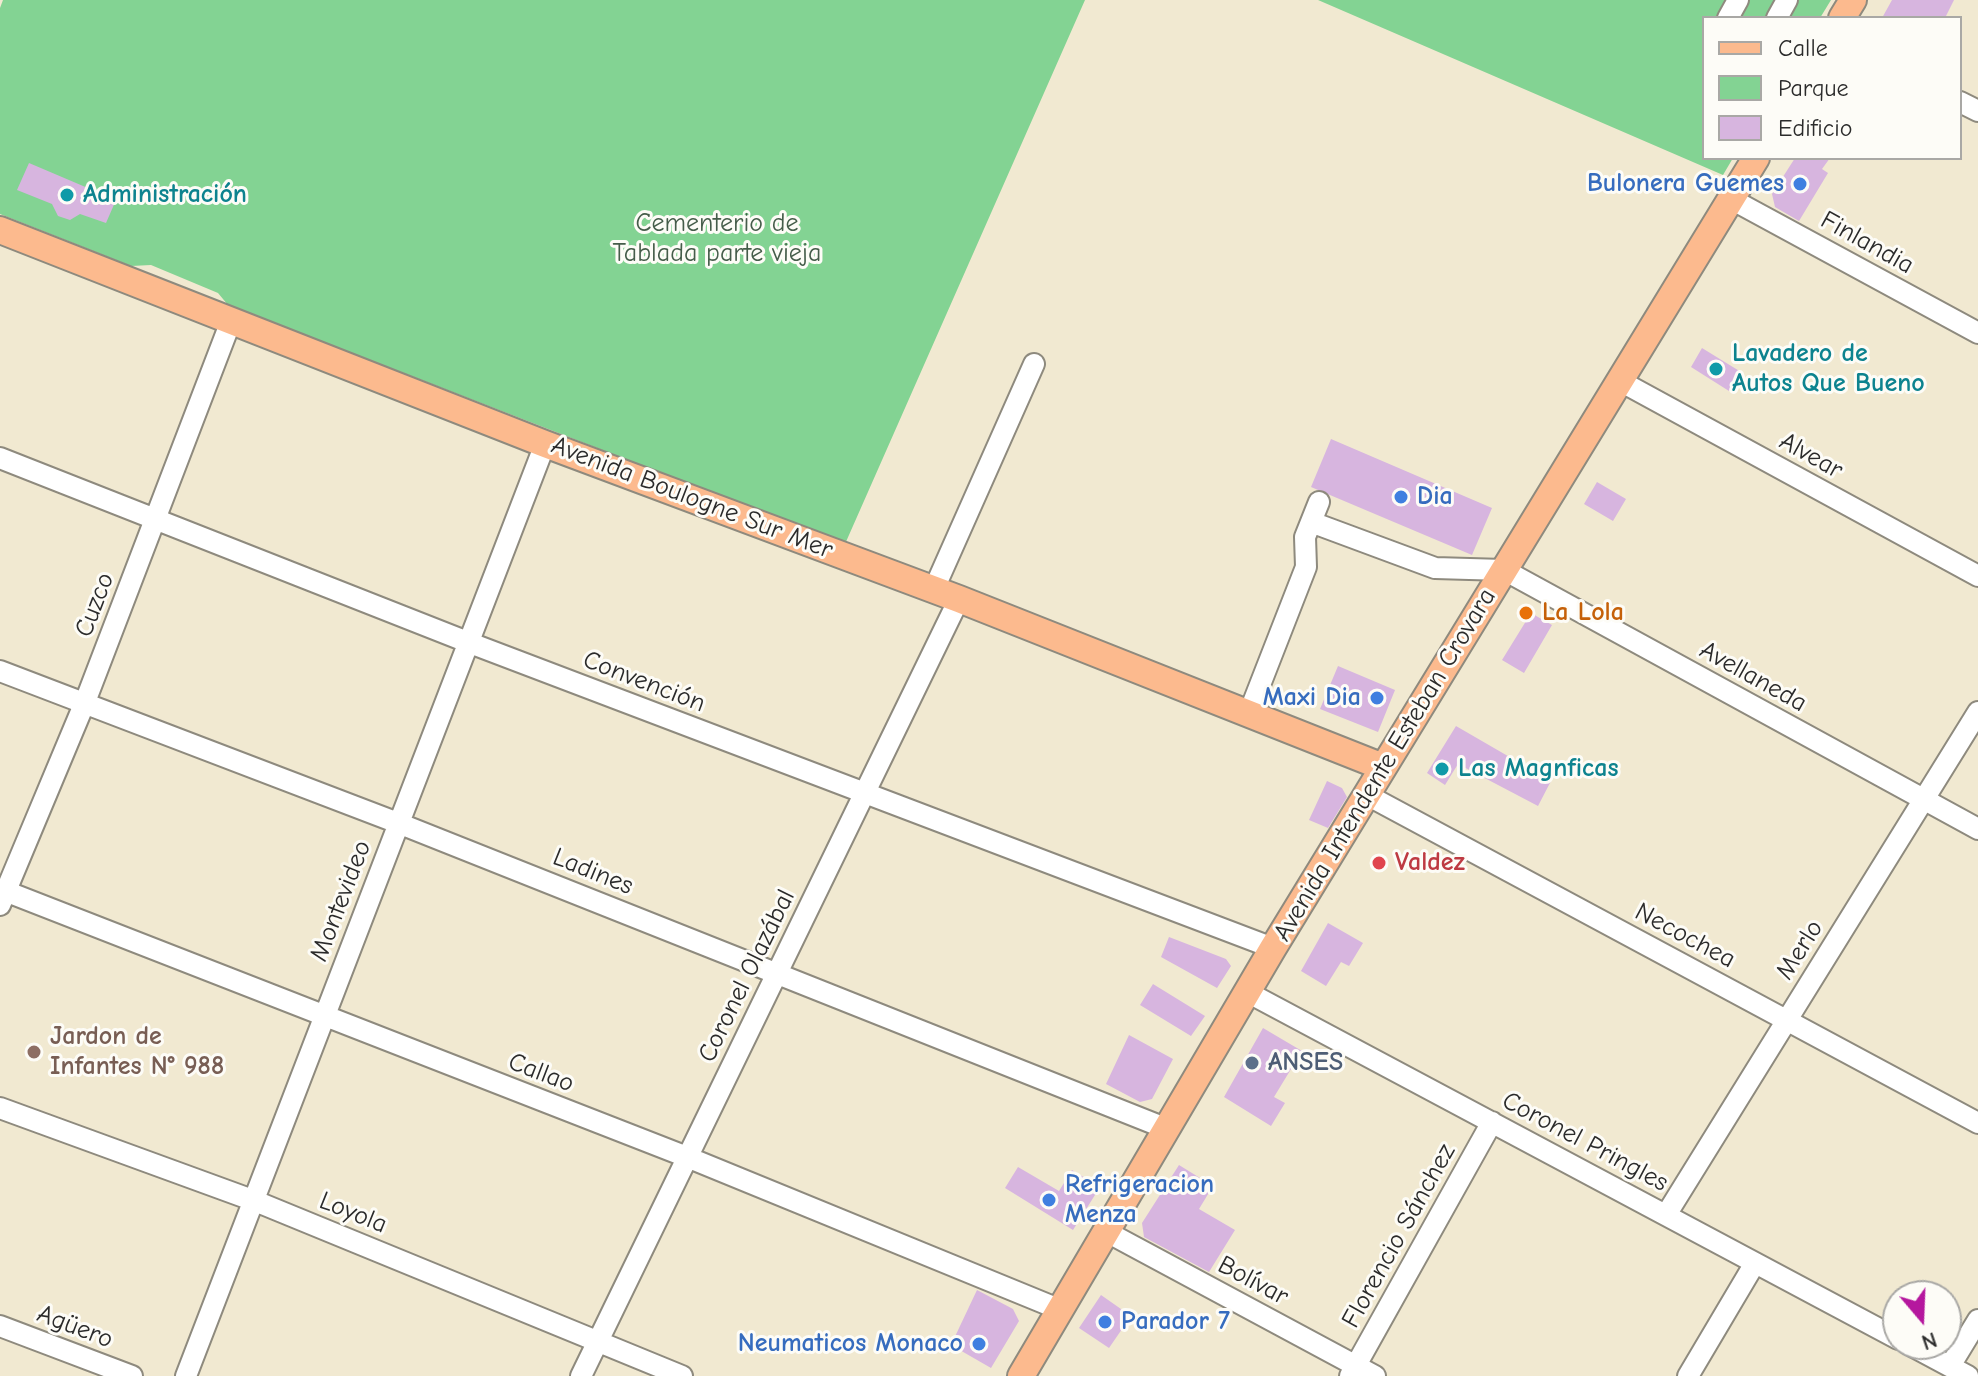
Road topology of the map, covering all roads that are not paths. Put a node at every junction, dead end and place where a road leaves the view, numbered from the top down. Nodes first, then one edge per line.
1 (1755, 160) edge
2 (1731, 199) junction
3 (0, 230) edge
4 (231, 321) junction
5 (1978, 333) edge
6 (1034, 364) dead end
7 (1620, 381) junction
8 (545, 444) junction
9 (0, 458) edge
10 (156, 518) junction
11 (1504, 570) junction
12 (1978, 576) edge
13 (934, 589) junction
14 (959, 599) junction
15 (470, 643) junction
16 (0, 671) edge
17 (85, 702) junction
18 (1978, 712) edge
19 (1249, 713) junction
20 (1383, 767) junction
21 (866, 794) junction
22 (1367, 795) junction
23 (1925, 800) junction
24 (398, 823) junction
25 (1978, 829) edge
26 (2, 895) edge
27 (1273, 948) junction
28 (777, 974) junction
29 (1247, 992) junction
30 (325, 1017) junction
31 (1786, 1021) junction
32 (0, 1108) edge
33 (1492, 1122) junction
34 (1978, 1123) edge
35 (1165, 1128) junction
36 (687, 1157) junction
37 (255, 1201) junction
38 (1666, 1215) junction
39 (1105, 1231) junction
40 (1755, 1263) junction
41 (1061, 1310) junction
42 (1978, 1320) edge
43 (0, 1326) edge
44 (1882, 1330) edge
45 (599, 1342) junction
46 (1938, 1360) edge
47 (1353, 1371) edge
48 (1959, 1371) edge
49 (132, 1376) edge
50 (186, 1376) edge
51 (581, 1376) edge
52 (682, 1376) edge
53 (1021, 1376) edge
54 (1375, 1376) edge
55 (1688, 1376) edge

1 - 2 main road, Avenida Intendente Esteban Crovara
2 - 5 street, Finlandia
2 - 7 main road, Avenida Intendente Esteban Crovara
3 - 4 main road, Avenida Boulogne Sur Mer
4 - 8 main road, Avenida Boulogne Sur Mer
4 - 10 street, Cuzco
6 - 13 street
7 - 11 main road, Avenida Intendente Esteban Crovara
7 - 12 street, Alvear
8 - 13 main road, Avenida Boulogne Sur Mer
8 - 15 street, Montevideo
9 - 10 street, Convención
10 - 15 street, Convención
10 - 17 street, Cuzco
11 - 19 street
11 - 20 main road, Avenida Intendente Esteban Crovara
11 - 23 street, Avellaneda
13 - 14 main road, Avenida Boulogne Sur Mer
14 - 19 main road, Avenida Boulogne Sur Mer
14 - 21 street, Coronel Olazábal
15 - 21 street, Convención
15 - 24 street, Montevideo
16 - 17 street, Ladines
17 - 24 street, Ladines
17 - 26 street, Cuzco
18 - 23 street, Merlo
19 - 20 main road, Avenida Boulogne Sur Mer
20 - 22 main road, Avenida Intendente Esteban Crovara
21 - 27 street, Convención
21 - 28 street, Coronel Olazábal
22 - 27 main road, Avenida Intendente Esteban Crovara
22 - 31 street, Necochea
23 - 25 street, Avellaneda
23 - 31 street, Merlo
24 - 28 street, Ladines
24 - 30 street, Montevideo
26 - 30 street, Callao
27 - 29 main road, Avenida Intendente Esteban Crovara
28 - 35 street, Ladines
28 - 36 street, Coronel Olazábal
29 - 33 street, Coronel Pringles
29 - 35 main road, Avenida Intendente Esteban Crovara
30 - 36 street, Callao
30 - 37 street, Montevideo
31 - 34 street, Necochea
31 - 38 street, Merlo
32 - 37 street, Loyola
33 - 38 street, Coronel Pringles
33 - 47 street, Florencio Sánchez
35 - 39 main road, Avenida Intendente Esteban Crovara
36 - 41 street, Callao
36 - 45 street, Coronel Olazábal
37 - 45 street, Loyola
37 - 50 street, Montevideo
38 - 40 street, Coronel Pringles
39 - 41 main road, Avenida Intendente Esteban Crovara
39 - 47 street, Bolívar
40 - 44 street, Coronel Pringles
40 - 55 street
41 - 53 main road, Avenida Intendente Esteban Crovara
42 - 48 street
43 - 49 street, Agüero
45 - 51 street, Coronel Olazábal
45 - 52 street, Loyola
46 - 48 street
47 - 54 street, Bolívar

